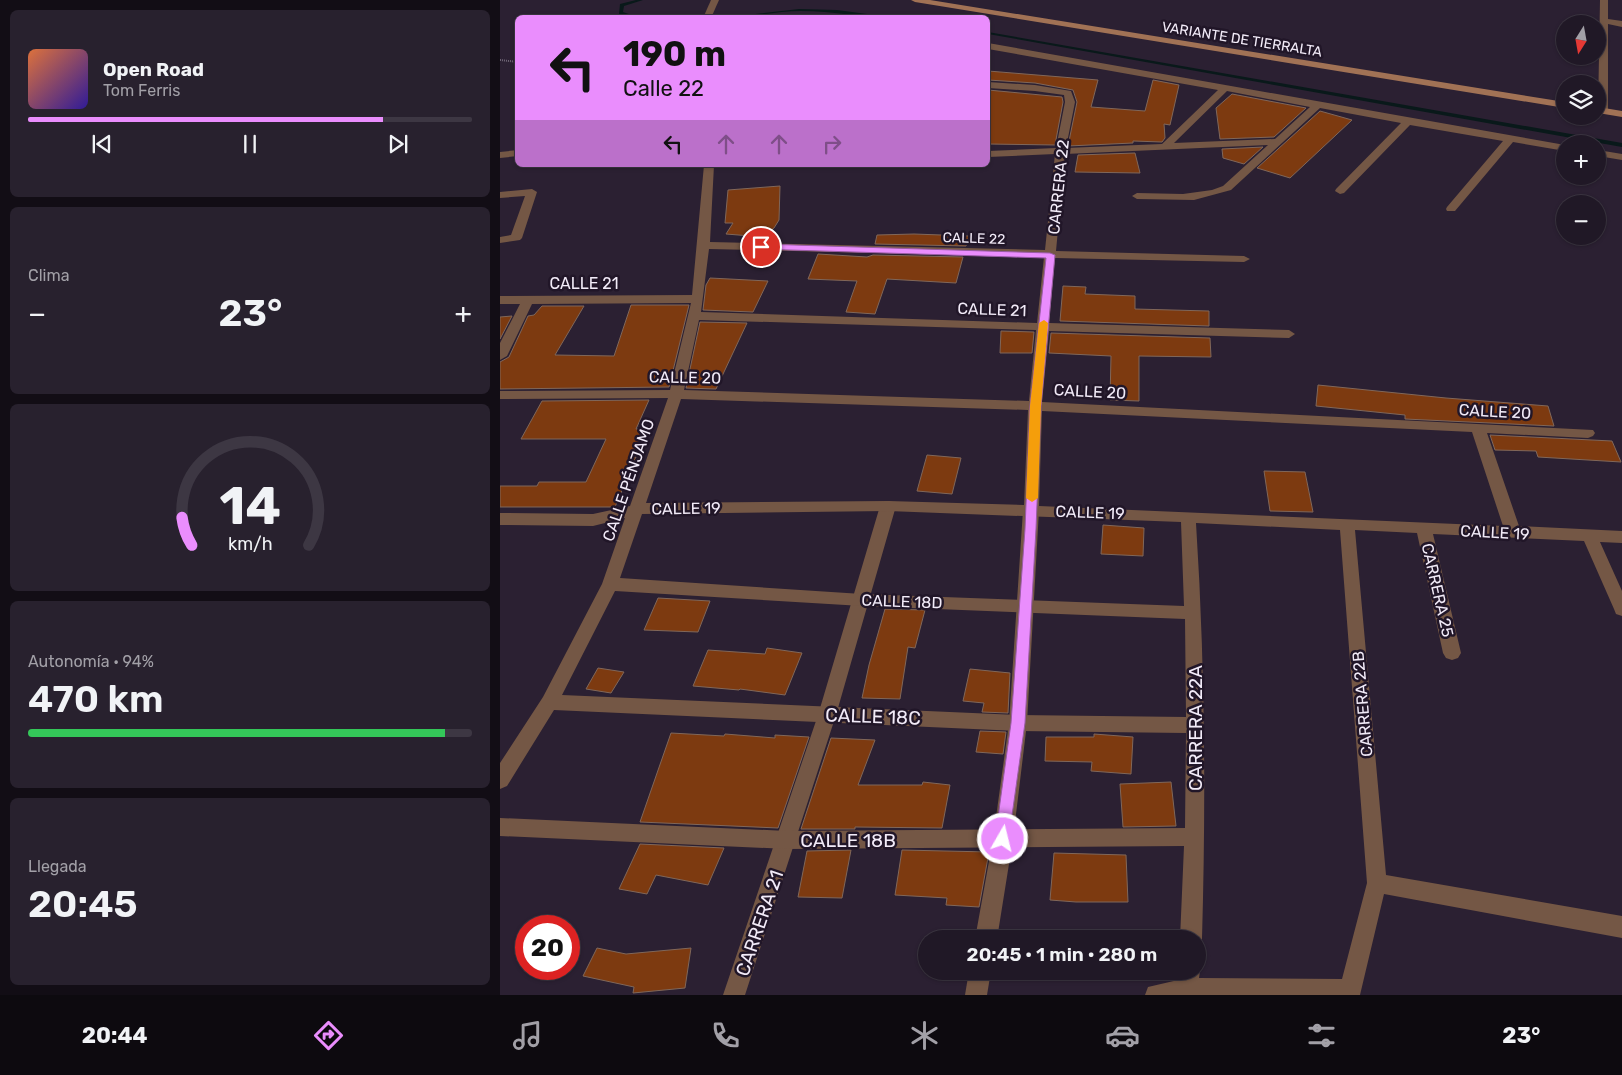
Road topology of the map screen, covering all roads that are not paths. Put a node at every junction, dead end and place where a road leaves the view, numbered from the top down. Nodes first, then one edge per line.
1 (914, 0) edge
2 (1604, 0) edge
3 (714, 2) edge
4 (708, 15) edge
5 (1603, 15) edge
6 (1606, 21) edge
7 (1622, 24) edge
8 (990, 46) edge
9 (990, 85) edge
10 (1226, 87) junction
11 (1556, 104) edge
12 (1318, 105) junction
13 (1606, 111) edge
14 (1622, 114) edge
15 (1407, 122) junction
16 (1510, 139) junction
17 (1276, 142) junction
18 (1164, 147) junction
19 (1556, 147) edge
20 (1060, 152) junction
21 (515, 153) edge
22 (990, 154) edge
23 (1606, 154) edge
24 (500, 155) edge
25 (1622, 157) edge
26 (708, 167) edge
27 (1340, 191) dead end
28 (500, 196) edge
29 (1137, 196) dead end
30 (1451, 209) dead end
31 (500, 240) edge
32 (704, 245) junction
33 (1050, 255) junction
34 (1244, 260) dead end
35 (698, 299) junction
36 (500, 300) edge
37 (528, 300) junction
38 (694, 316) junction
39 (1043, 326) junction
40 (1289, 334) dead end
41 (500, 356) edge
42 (676, 394) junction
43 (500, 395) edge
44 (1035, 406) junction
45 (1478, 428) junction
46 (1588, 433) dead end
47 (888, 506) junction
48 (637, 509) junction
49 (1031, 510) junction
50 (1188, 516) junction
51 (500, 519) edge
52 (1347, 524) junction
53 (1424, 528) junction
54 (1513, 533) junction
55 (1590, 536) junction
56 (1622, 537) edge
57 (610, 584) junction
58 (862, 600) junction
59 (1026, 606) junction
60 (1622, 609) edge
61 (1194, 613) junction
62 (1452, 653) dead end
63 (549, 702) junction
64 (827, 714) junction
65 (1018, 723) junction
66 (1196, 726) junction
67 (500, 780) edge
68 (500, 827) edge
69 (1195, 838) junction
70 (1003, 839) junction
71 (787, 840) junction
72 (1377, 884) junction
73 (1622, 927) edge
74 (988, 930) edge
75 (1191, 930) edge
76 (978, 980) edge
77 (1189, 980) edge
78 (1349, 992) edge
79 (734, 995) edge
80 (976, 995) edge
81 (1156, 995) edge

1 - 11 main road, VARIANTE DE TIERRALTA
2 - 5 street
3 - 4 street
6 - 7 street
8 - 10 street
9 - 20 street, CARRERA 22
10 - 12 street
10 - 18 street
12 - 15 street
12 - 17 street
13 - 14 main road
15 - 16 street
15 - 27 street
16 - 19 street
16 - 30 street
17 - 18 street
17 - 29 street
18 - 20 street
20 - 22 street
20 - 33 street, CARRERA 22
21 - 24 street
23 - 25 street
26 - 32 street, CALLE PÉNJAMO
28 - 31 street
32 - 33 street, CALLE 22
32 - 35 street, CALLE PÉNJAMO
33 - 34 street, CALLE 22
33 - 39 street, CARRERA 22
35 - 37 street, CALLE 21
35 - 38 street, CALLE PÉNJAMO
36 - 37 street, CALLE 21
37 - 41 street
38 - 39 street, CALLE 21
38 - 42 street, CALLE PÉNJAMO
39 - 40 street, CALLE 21
39 - 44 street, CARRERA 22
42 - 43 street, CALLE 20
42 - 44 street, CALLE 20
42 - 48 street, CALLE PÉNJAMO
44 - 45 street, CALLE 20
44 - 49 street, CARRERA 22
45 - 46 street, CALLE 20
45 - 54 street
47 - 48 street, CALLE 19
47 - 49 street, CALLE 19
47 - 58 street, CARRERA 21
48 - 51 street, CALLE 19
48 - 57 street, CALLE PÉNJAMO
49 - 50 street, CALLE 19
49 - 59 street, CARRERA 22
50 - 52 street, CALLE 19
50 - 61 street, CARRERA 22A
52 - 53 street, CALLE 19
52 - 72 street, CARRERA 22B
53 - 54 street, CALLE 19
53 - 62 street, CARRERA 25
54 - 55 street, CALLE 19
55 - 56 street, CALLE 19
55 - 60 street
57 - 58 street, CALLE 18D
57 - 63 street, CALLE PÉNJAMO
58 - 59 street, CALLE 18D
58 - 64 street, CARRERA 21
59 - 61 street, CALLE 18D
59 - 65 street, CARRERA 22
61 - 66 street, CARRERA 22A
63 - 64 street, CALLE 18C
63 - 67 street, CALLE PÉNJAMO
64 - 65 street, CALLE 18C
64 - 71 street, CARRERA 21
65 - 66 street, CALLE 18C
65 - 70 street, CARRERA 22
66 - 69 street, CARRERA 22A
68 - 71 street, CALLE 18B
69 - 70 street, CALLE 18B
69 - 75 street, CARRERA 22A
70 - 71 street, CALLE 18B
70 - 74 street, CARRERA 22
71 - 79 street, CARRERA 21
72 - 73 street
72 - 78 street, CARRERA 22B
76 - 80 street
77 - 78 street
77 - 81 street

